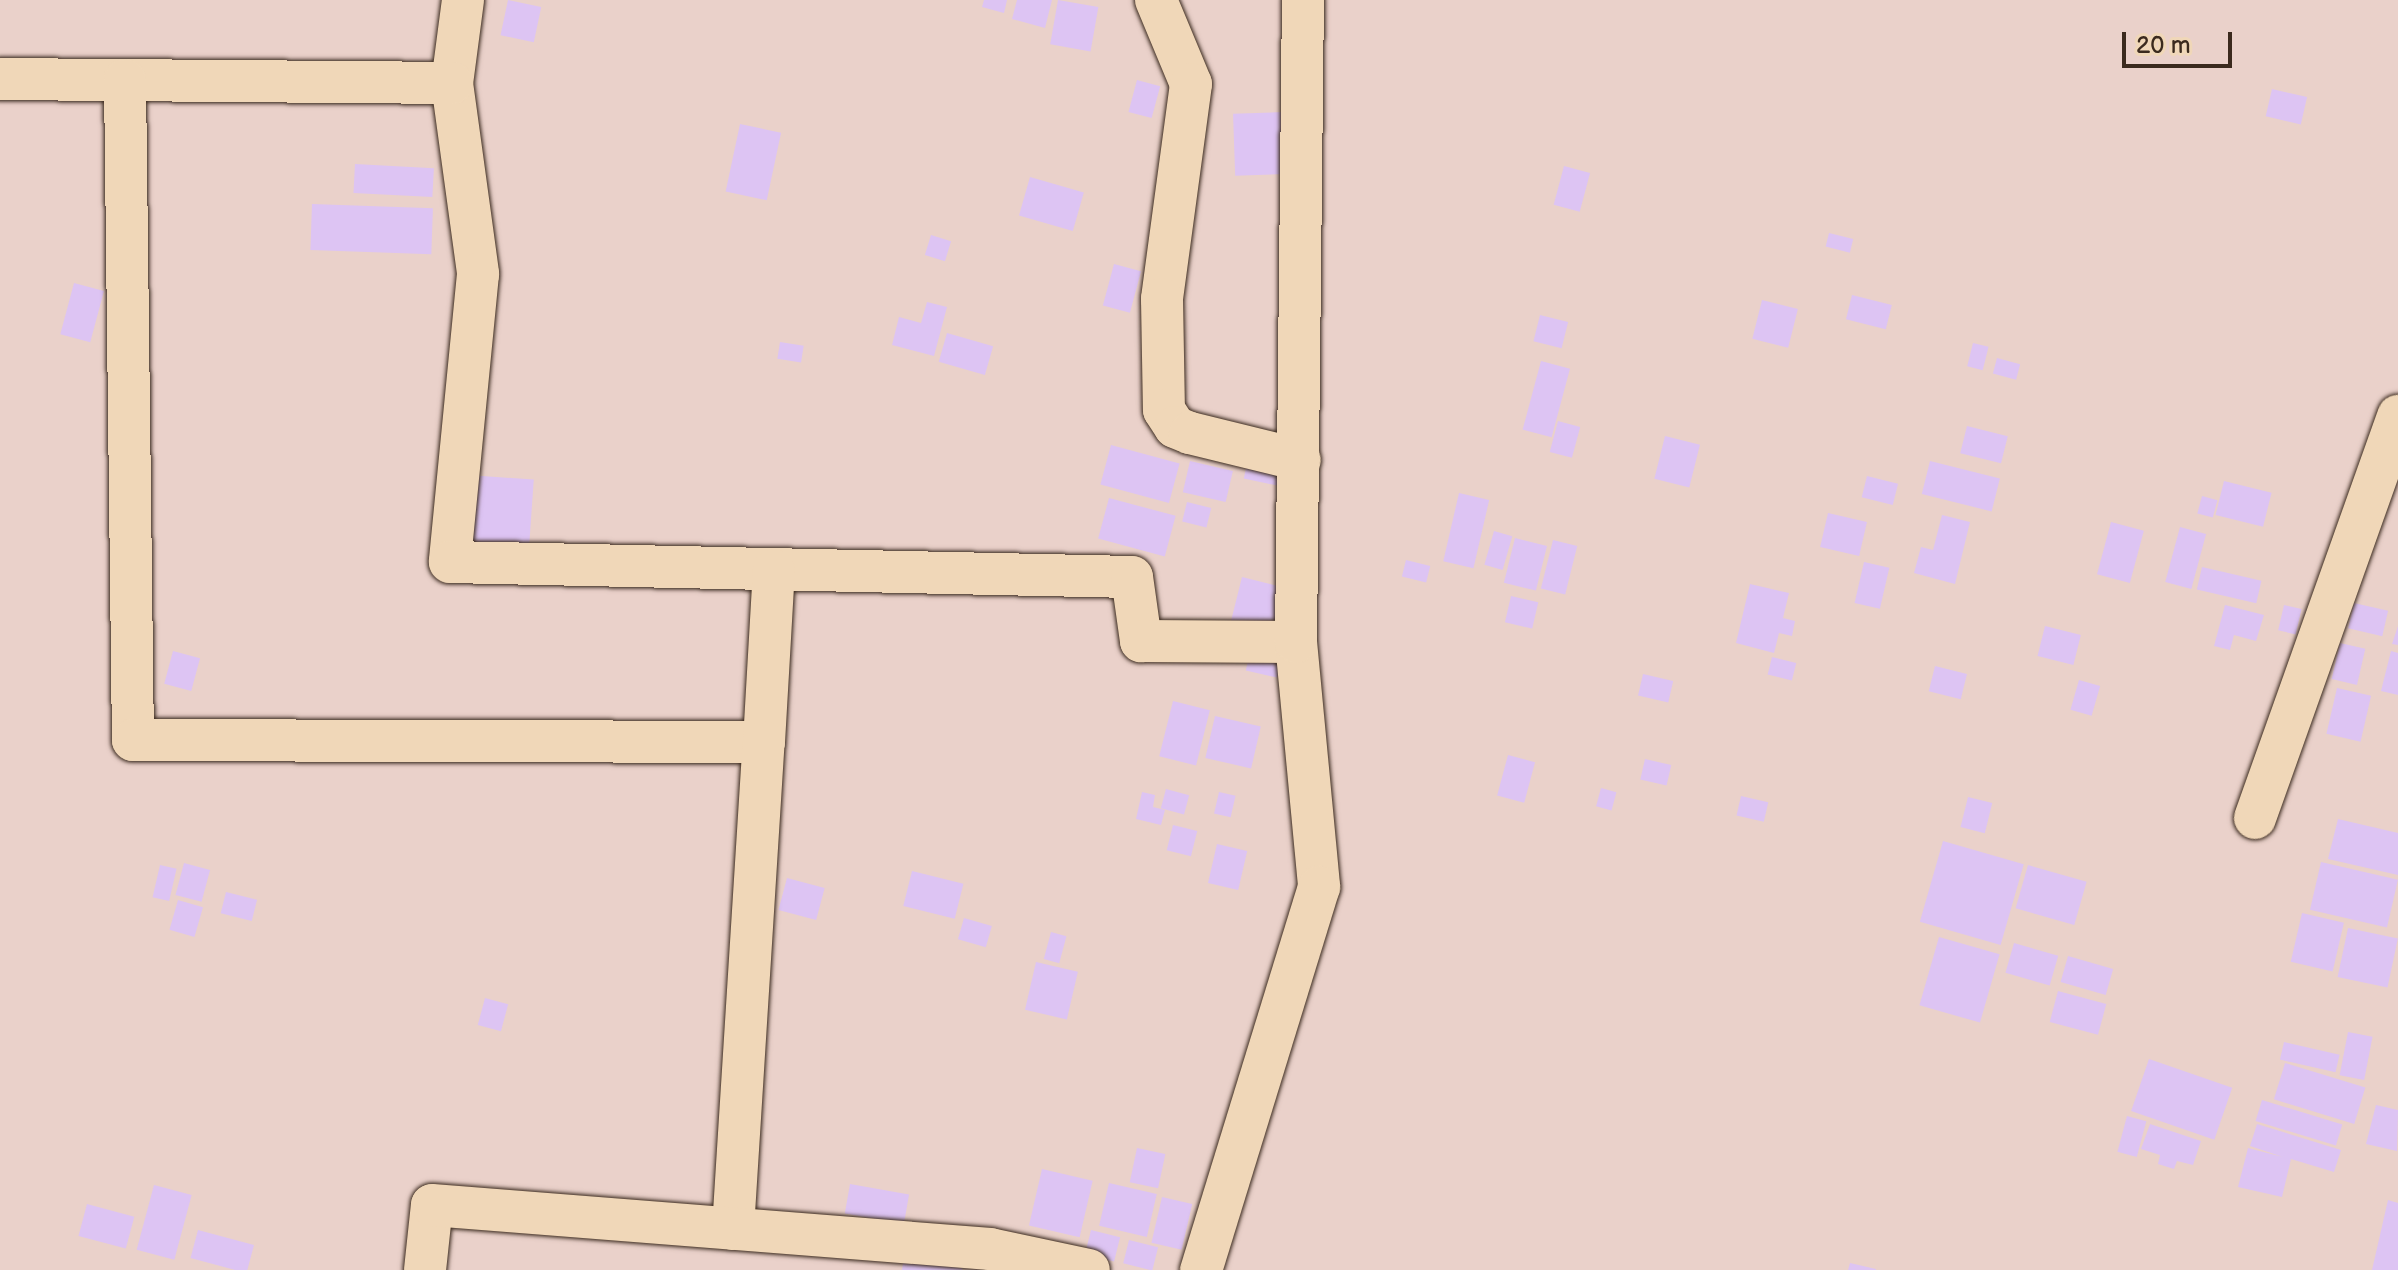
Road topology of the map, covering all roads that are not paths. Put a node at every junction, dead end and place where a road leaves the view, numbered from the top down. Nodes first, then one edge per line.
1 (463, 0) edge
2 (1156, 0) edge
3 (1303, 0) edge
4 (0, 79) edge
5 (125, 80) junction
6 (452, 83) junction
7 (2398, 416) edge
8 (1300, 460) junction
9 (774, 570) junction
10 (1296, 642) junction
11 (764, 742) junction
12 (2255, 818) dead end
13 (733, 1229) junction
14 (425, 1270) edge
15 (1089, 1270) edge
16 (1201, 1270) edge

1 - 6 street
2 - 8 street
3 - 8 street
4 - 5 street
5 - 6 street
5 - 11 street
6 - 9 street
7 - 12 street
8 - 10 street
9 - 10 street
9 - 11 street
10 - 16 street
11 - 13 street
13 - 14 street
13 - 15 street

